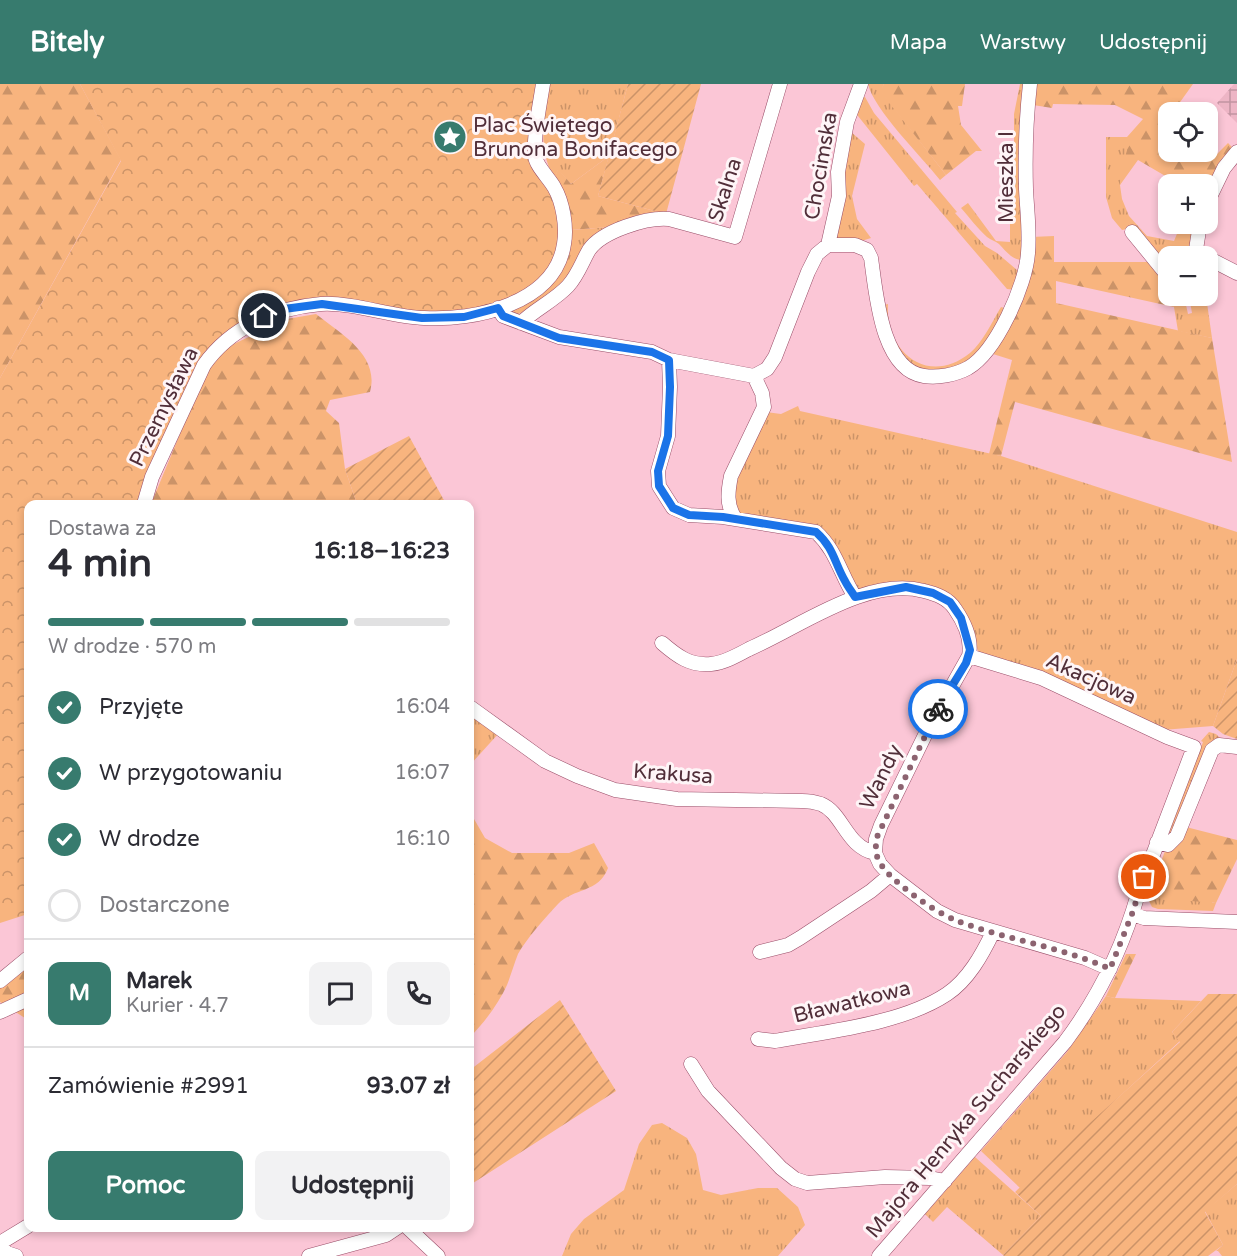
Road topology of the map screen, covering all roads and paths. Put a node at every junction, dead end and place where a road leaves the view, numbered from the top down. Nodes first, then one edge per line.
1 (543, 84) edge
2 (780, 84) edge
3 (861, 84) edge
4 (1030, 84) edge
5 (1237, 152) edge
6 (1218, 180) edge
7 (1132, 232) dead end
8 (828, 245) junction
9 (1158, 264) edge
10 (1218, 264) edge
11 (1237, 273) edge
12 (498, 308) junction
13 (520, 323) junction
14 (669, 360) junction
15 (754, 376) junction
16 (145, 500) edge
17 (735, 518) junction
18 (855, 597) junction
19 (662, 643) dead end
20 (969, 656) junction
21 (474, 710) edge
22 (1194, 747) joint
23 (1237, 747) edge
24 (1157, 842) junction
25 (875, 853) junction
26 (890, 875) junction
27 (1132, 914) junction
28 (1237, 922) edge
29 (993, 932) junction
30 (760, 952) dead end
31 (24, 961) edge
32 (1110, 969) junction
33 (0, 981) edge
34 (24, 1001) edge
35 (0, 1012) edge
36 (758, 1039) dead end
37 (691, 1064) dead end
38 (945, 1181) junction
39 (24, 1229) edge
40 (390, 1232) edge
41 (412, 1232) edge
42 (0, 1244) edge
43 (16, 1256) edge
44 (309, 1256) edge
45 (438, 1256) edge
46 (879, 1256) edge

1 - 12 street, Przemysława
2 - 13 street, Skalna
3 - 8 street, Chocimska
4 - 8 street, Mieszka I
5 - 6 street
7 - 9 street
8 - 15 street, Chocimska
10 - 11 street
12 - 13 street
12 - 16 street, Przemysława
13 - 14 street
14 - 15 street
14 - 17 street
15 - 17 street
17 - 18 street
18 - 19 street
18 - 20 street
20 - 22 street, Akacjowa
20 - 25 street, Wandy
21 - 25 street, Krakusa
22 - 24 street, Majora Henryka Sucharskiego
23 - 24 street
24 - 27 street, Majora Henryka Sucharskiego
25 - 26 street
26 - 29 street
26 - 30 street
27 - 28 street
27 - 32 street, Majora Henryka Sucharskiego
29 - 32 street
29 - 36 street, Bławatkowa
31 - 33 street
32 - 38 street, Majora Henryka Sucharskiego
34 - 35 street
37 - 38 street
38 - 46 street, Majora Henryka Sucharskiego
39 - 42 street
40 - 44 street
41 - 45 street
42 - 43 street

